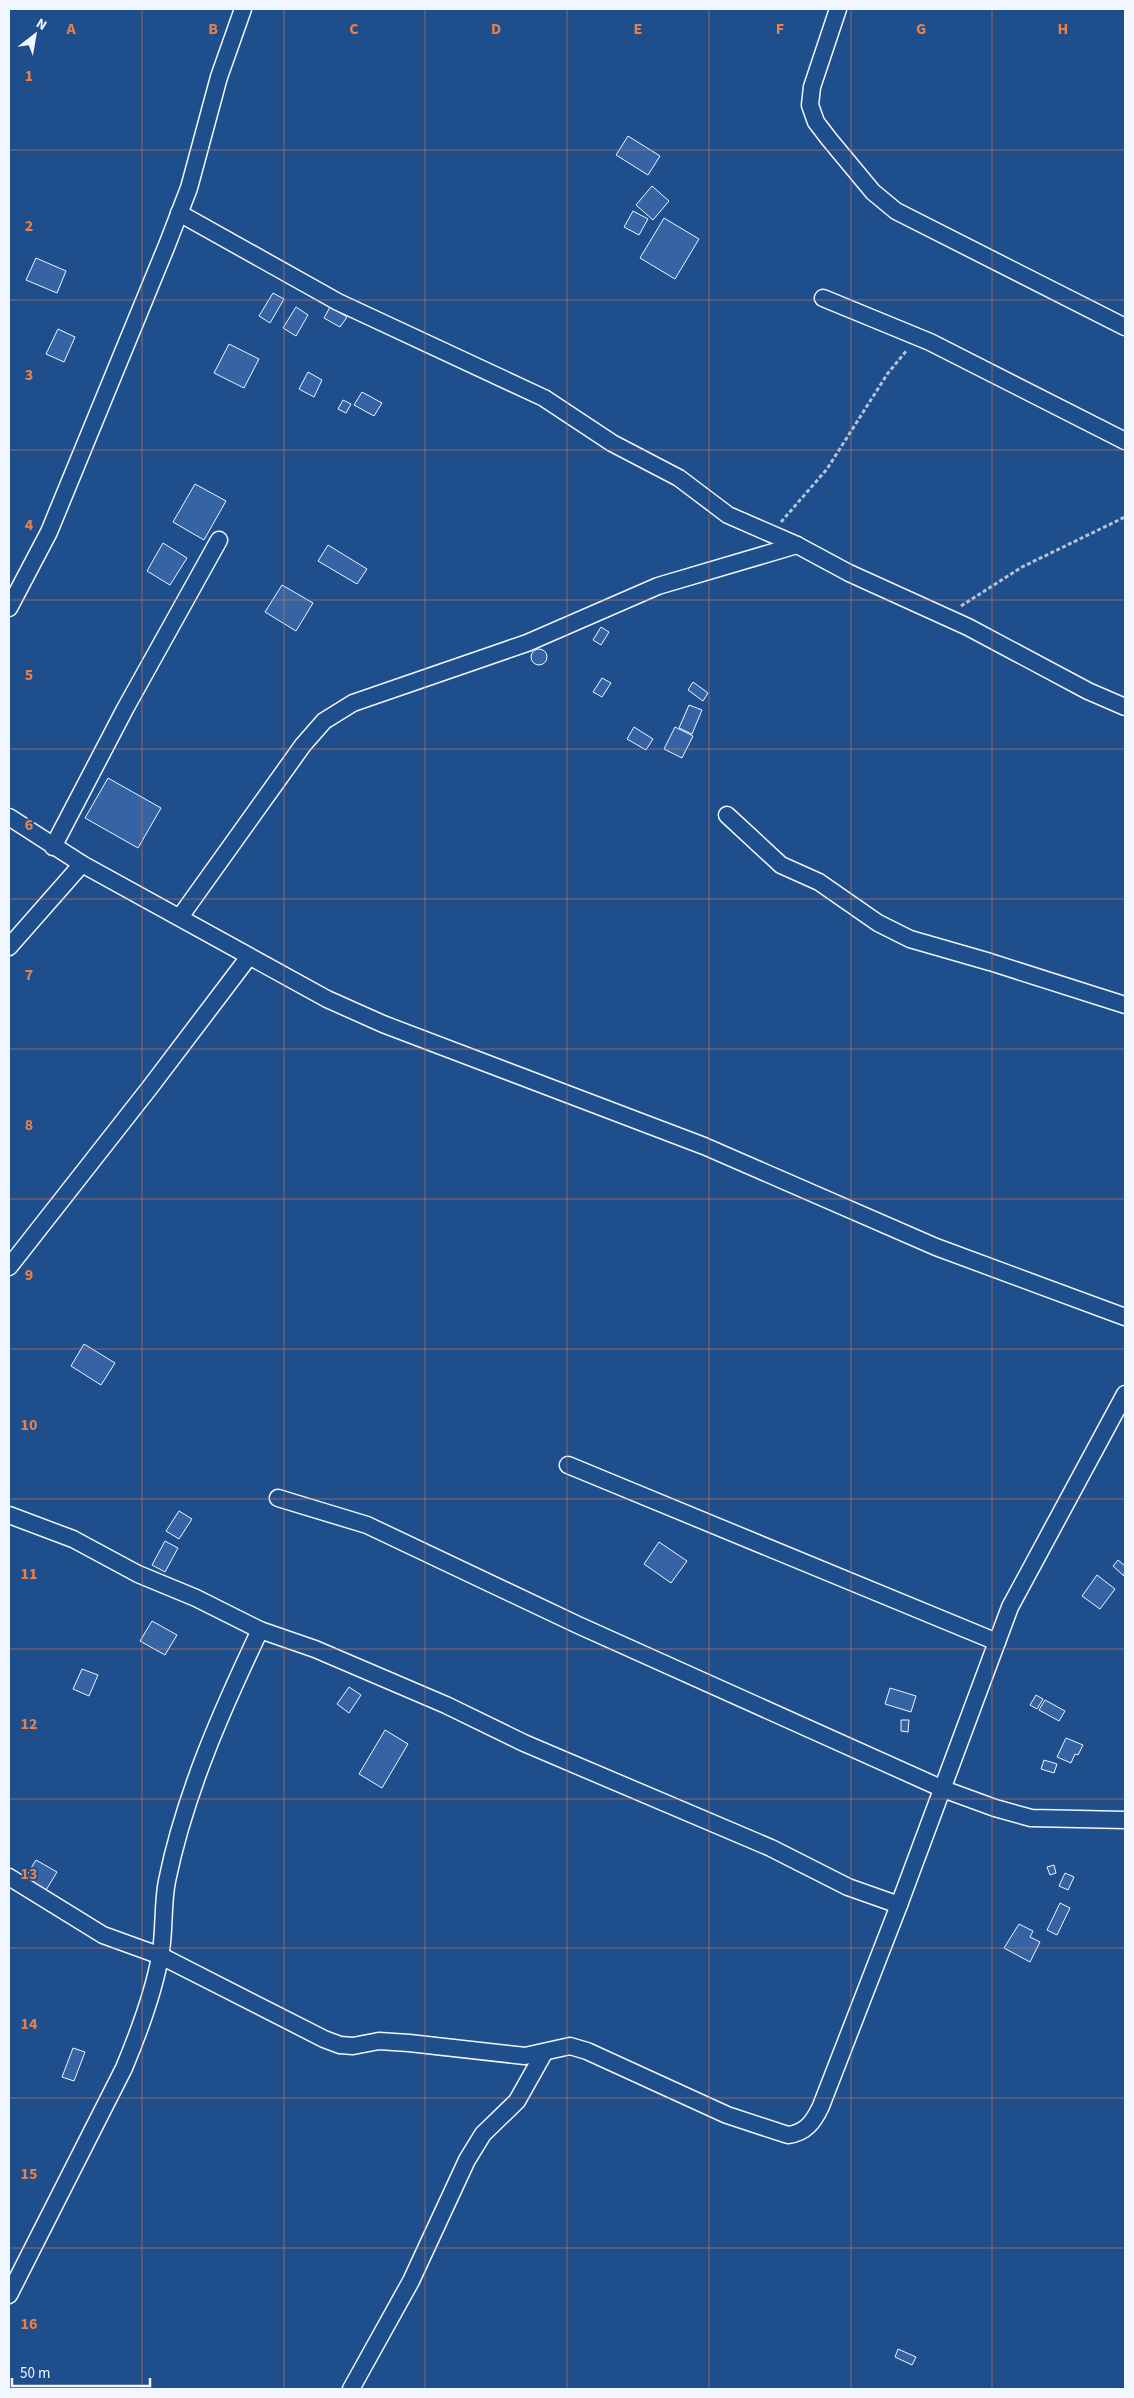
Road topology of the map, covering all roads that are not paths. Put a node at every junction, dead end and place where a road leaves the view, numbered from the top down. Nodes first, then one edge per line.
1 (243, 9) edge
2 (838, 9) edge
3 (179, 213) junction
4 (823, 298) dead end
5 (1125, 327) edge
6 (1125, 441) edge
7 (219, 540) dead end
8 (797, 545) junction
9 (9, 608) edge
10 (1125, 707) edge
11 (727, 814) dead end
12 (9, 817) edge
13 (54, 848) junction
14 (82, 864) junction
15 (180, 917) junction
16 (9, 947) edge
17 (248, 958) junction
18 (1125, 1005) edge
19 (9, 1266) edge
20 (1125, 1317) edge
21 (1125, 1394) edge
22 (568, 1465) dead end
23 (278, 1498) dead end
24 (9, 1515) edge
25 (260, 1630) junction
26 (997, 1642) junction
27 (943, 1788) junction
28 (1125, 1820) edge
29 (9, 1877) edge
30 (900, 1905) junction
31 (161, 1956) junction
32 (544, 2053) junction
33 (9, 2295) edge
34 (350, 2389) edge

1 - 3 street
2 - 5 street
3 - 8 street
3 - 9 street
4 - 6 street
7 - 13 street
8 - 10 street
8 - 15 street
11 - 18 street
12 - 13 street
13 - 14 street
14 - 15 street
14 - 16 street
15 - 17 street
17 - 19 street
17 - 20 street
21 - 26 street
22 - 26 street
23 - 27 street
24 - 25 street
25 - 30 street
25 - 31 street
26 - 27 street
27 - 28 street
27 - 30 street
29 - 31 street
30 - 32 street
31 - 32 street
31 - 33 street
32 - 34 street

